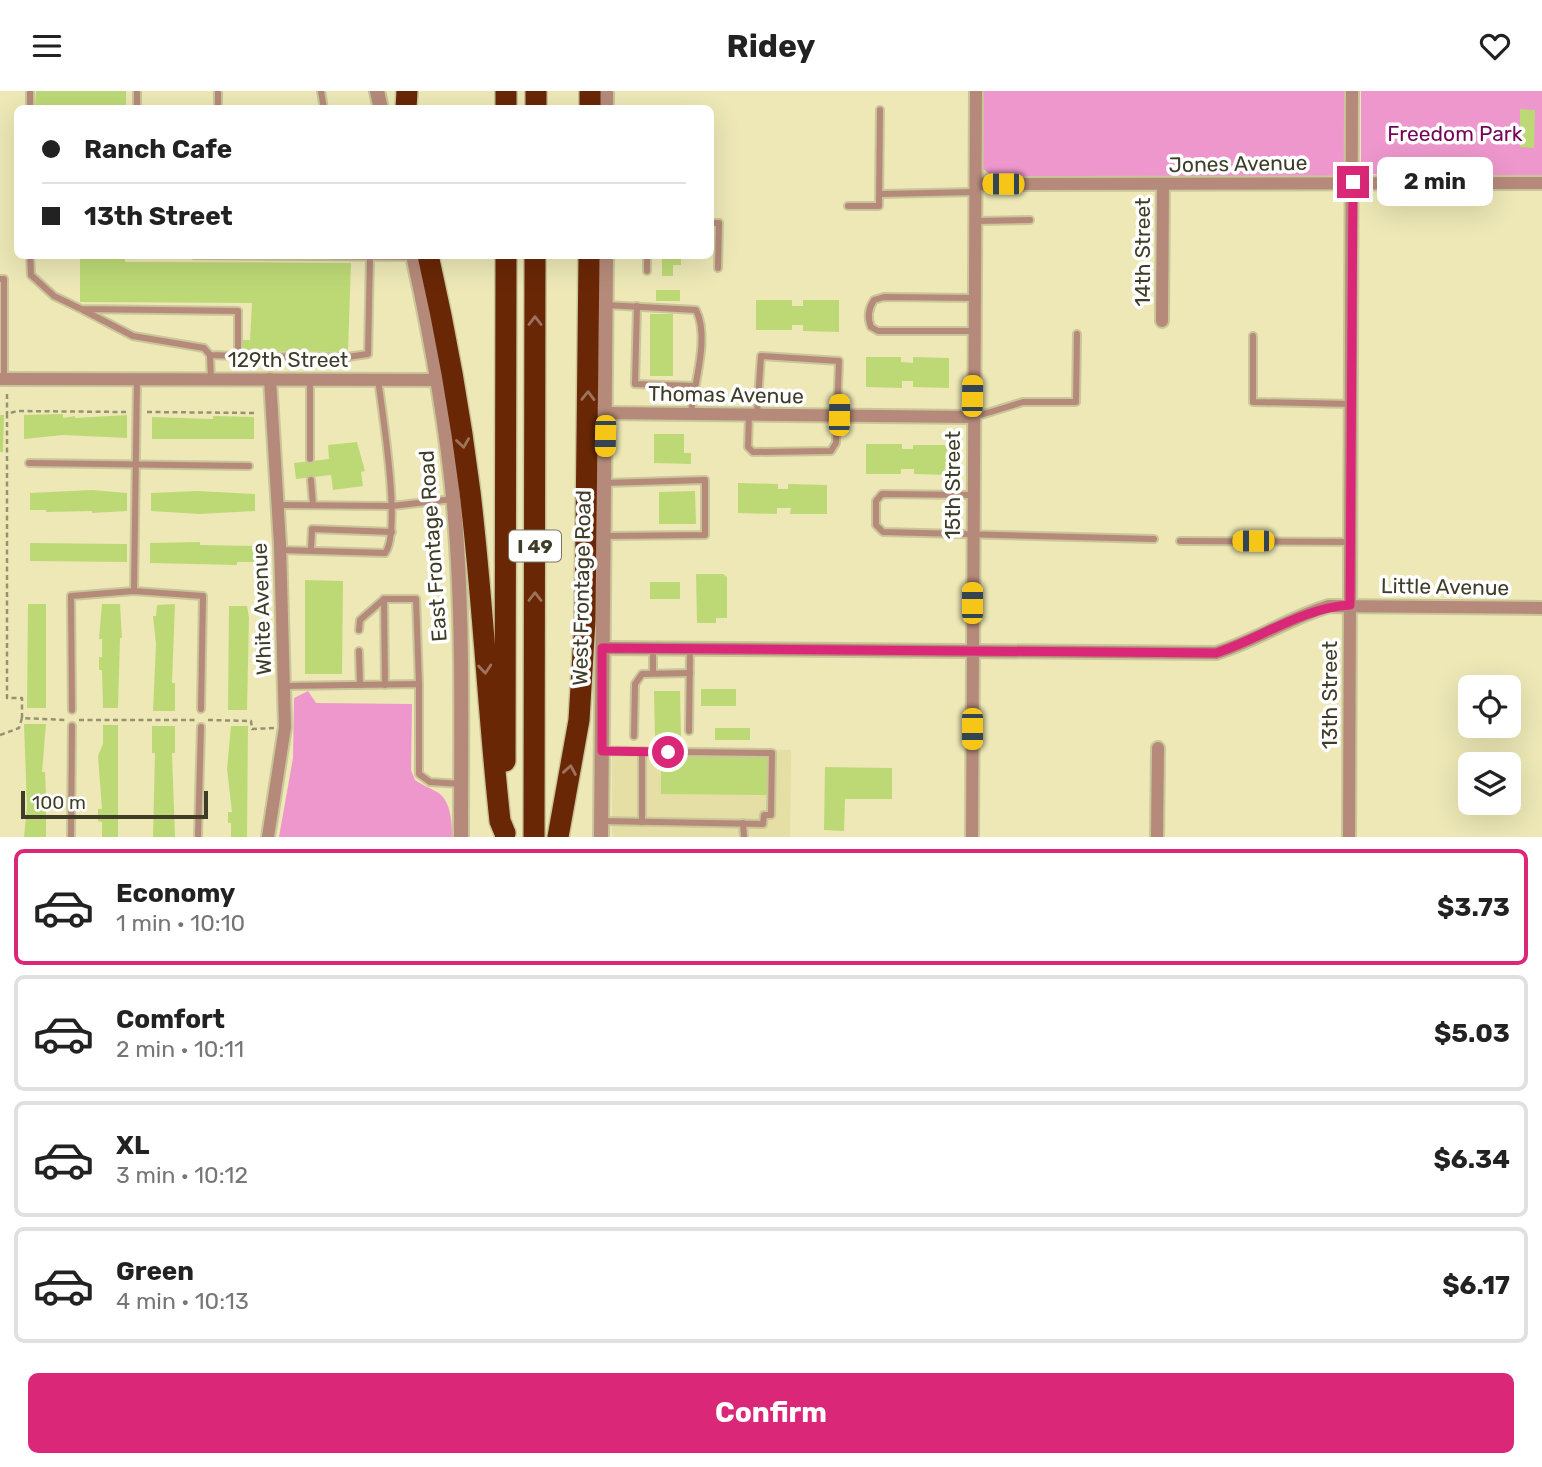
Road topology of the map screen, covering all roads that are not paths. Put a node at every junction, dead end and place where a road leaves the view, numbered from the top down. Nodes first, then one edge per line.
1 (976, 91) edge
2 (1352, 91) edge
3 (880, 110) dead end
4 (1353, 182) junction
5 (1542, 183) edge
6 (1163, 184) junction
7 (976, 188) junction
8 (880, 194) junction
9 (848, 206) dead end
10 (1030, 220) dead end
11 (976, 221) junction
12 (714, 223) edge
13 (30, 259) edge
14 (370, 259) edge
15 (418, 259) edge
16 (419, 259) edge
17 (506, 259) edge
18 (535, 259) edge
19 (589, 259) edge
20 (606, 259) edge
21 (647, 259) edge
22 (718, 268) dead end
23 (647, 271) dead end
24 (0, 279) edge
25 (975, 298) junction
26 (606, 305) junction
27 (637, 306) junction
28 (81, 309) junction
29 (1162, 321) dead end
30 (974, 331) junction
31 (1077, 334) dead end
32 (1252, 336) dead end
33 (210, 355) junction
34 (238, 356) junction
35 (2, 379) edge
36 (137, 379) junction
37 (211, 379) junction
38 (270, 379) junction
39 (378, 379) junction
40 (310, 380) junction
41 (438, 380) junction
42 (694, 386) junction
43 (1351, 404) junction
44 (605, 413) junction
45 (691, 413) junction
46 (753, 414) junction
47 (839, 415) junction
48 (972, 417) junction
49 (310, 459) dead end
50 (29, 463) dead end
51 (136, 465) junction
52 (249, 465) dead end
53 (311, 480) dead end
54 (604, 483) junction
55 (972, 495) junction
56 (453, 499) junction
57 (278, 505) junction
58 (313, 505) junction
59 (392, 506) junction
60 (392, 532) junction
61 (604, 536) junction
62 (972, 536) junction
63 (1154, 539) dead end
64 (1180, 541) dead end
65 (1350, 542) junction
66 (280, 550) junction
67 (311, 550) junction
68 (134, 591) junction
69 (384, 599) junction
70 (1350, 605) junction
71 (1542, 608) edge
72 (359, 631) dead end
73 (653, 647) junction
74 (690, 647) junction
75 (602, 648) junction
76 (972, 649) junction
77 (359, 651) dead end
78 (690, 673) junction
79 (653, 674) junction
80 (419, 684) junction
81 (360, 685) junction
82 (385, 685) junction
83 (284, 686) junction
84 (201, 709) dead end
85 (72, 710) dead end
86 (72, 726) dead end
87 (201, 727) dead end
88 (689, 731) dead end
89 (634, 736) dead end
90 (1158, 748) dead end
91 (602, 751) junction
92 (642, 751) junction
93 (461, 784) junction
94 (601, 821) junction
95 (642, 822) junction
96 (743, 823) junction
97 (505, 835) edge
98 (71, 837) edge
99 (198, 837) edge
100 (268, 837) edge
101 (461, 837) edge
102 (534, 837) edge
103 (558, 837) edge
104 (601, 837) edge
105 (744, 837) edge
106 (972, 837) edge
107 (1157, 837) edge
108 (1349, 837) edge

1 - 7 street, 15th Street
2 - 4 street, 13th Street
3 - 8 lane
4 - 5 street, Jones Avenue
4 - 6 street, Jones Avenue
4 - 43 street, 13th Street
6 - 7 street, Jones Avenue
6 - 29 street, 14th Street
7 - 8 lane
7 - 11 street, 15th Street
8 - 9 lane
10 - 11 lane
11 - 25 street, 15th Street
12 - 22 lane
13 - 28 lane
14 - 34 lane
15 - 41 street, East Frontage Road
16 -> 97 highway
17 - 97 highway, I 49
102 -> 18 highway, I 49
103 -> 19 highway
20 - 26 street, West Frontage Road
21 - 23 lane
24 - 35 lane
25 - 30 street, 15th Street
25 - 30 lane
26 - 27 lane
26 - 44 street, West Frontage Road
27 - 42 lane
27 - 42 lane
28 - 33 lane
28 - 34 lane
30 - 48 street, 15th Street
31 - 48 lane
32 - 43 lane
33 - 34 lane
33 - 37 lane
35 - 36 street, 129th Street
36 - 37 street, 129th Street
36 - 51 lane
37 - 38 street, 129th Street
38 - 40 street, 129th Street
38 - 57 street, White Avenue
39 - 40 street, 129th Street
39 - 41 street, 129th Street
39 - 59 lane
40 - 49 lane
41 - 56 street, East Frontage Road
42 - 45 lane
43 - 65 street, 13th Street
44 - 45 street, Thomas Avenue
44 - 54 street, West Frontage Road
45 - 46 street, Thomas Avenue
46 - 47 street, Thomas Avenue
46 - 47 lane
46 - 47 lane
47 - 48 street, Thomas Avenue
48 - 55 street, 15th Street
50 - 51 lane
51 - 52 lane
51 - 68 lane
53 - 58 lane
54 - 61 street, West Frontage Road
54 - 61 lane
55 - 62 street, 15th Street
55 - 62 lane
56 - 59 lane
56 - 93 street, East Frontage Road
57 - 58 lane
57 - 66 street, White Avenue
58 - 59 lane
59 - 60 lane
60 - 67 lane
60 - 67 lane
61 - 75 street, West Frontage Road
62 - 63 lane
62 - 76 street, 15th Street
64 - 65 lane
65 - 70 street, 13th Street
66 - 67 lane
66 - 83 street, White Avenue
68 - 84 lane
68 - 85 lane
69 - 72 lane
69 - 80 lane
69 - 82 lane
70 - 71 street, Little Avenue
70 - 76 street, Little Avenue
70 - 108 street, 13th Street
73 - 74 street, Little Avenue
73 - 75 street, Little Avenue
73 - 79 lane
74 - 76 street, Little Avenue
74 - 78 lane
75 - 91 street, West Frontage Road
76 - 106 street, 15th Street
77 - 81 lane
78 - 79 lane
78 - 88 lane
79 - 89 lane
80 - 82 lane
80 - 93 lane
81 - 82 lane
81 - 83 lane
83 - 100 street, White Avenue
86 - 98 lane
87 - 99 lane
90 - 107 street
91 - 92 lane
91 - 94 street, West Frontage Road
92 - 95 lane
92 - 96 lane
93 - 101 street, East Frontage Road
94 - 95 lane
94 - 104 street, West Frontage Road
95 - 96 lane
96 - 105 lane

